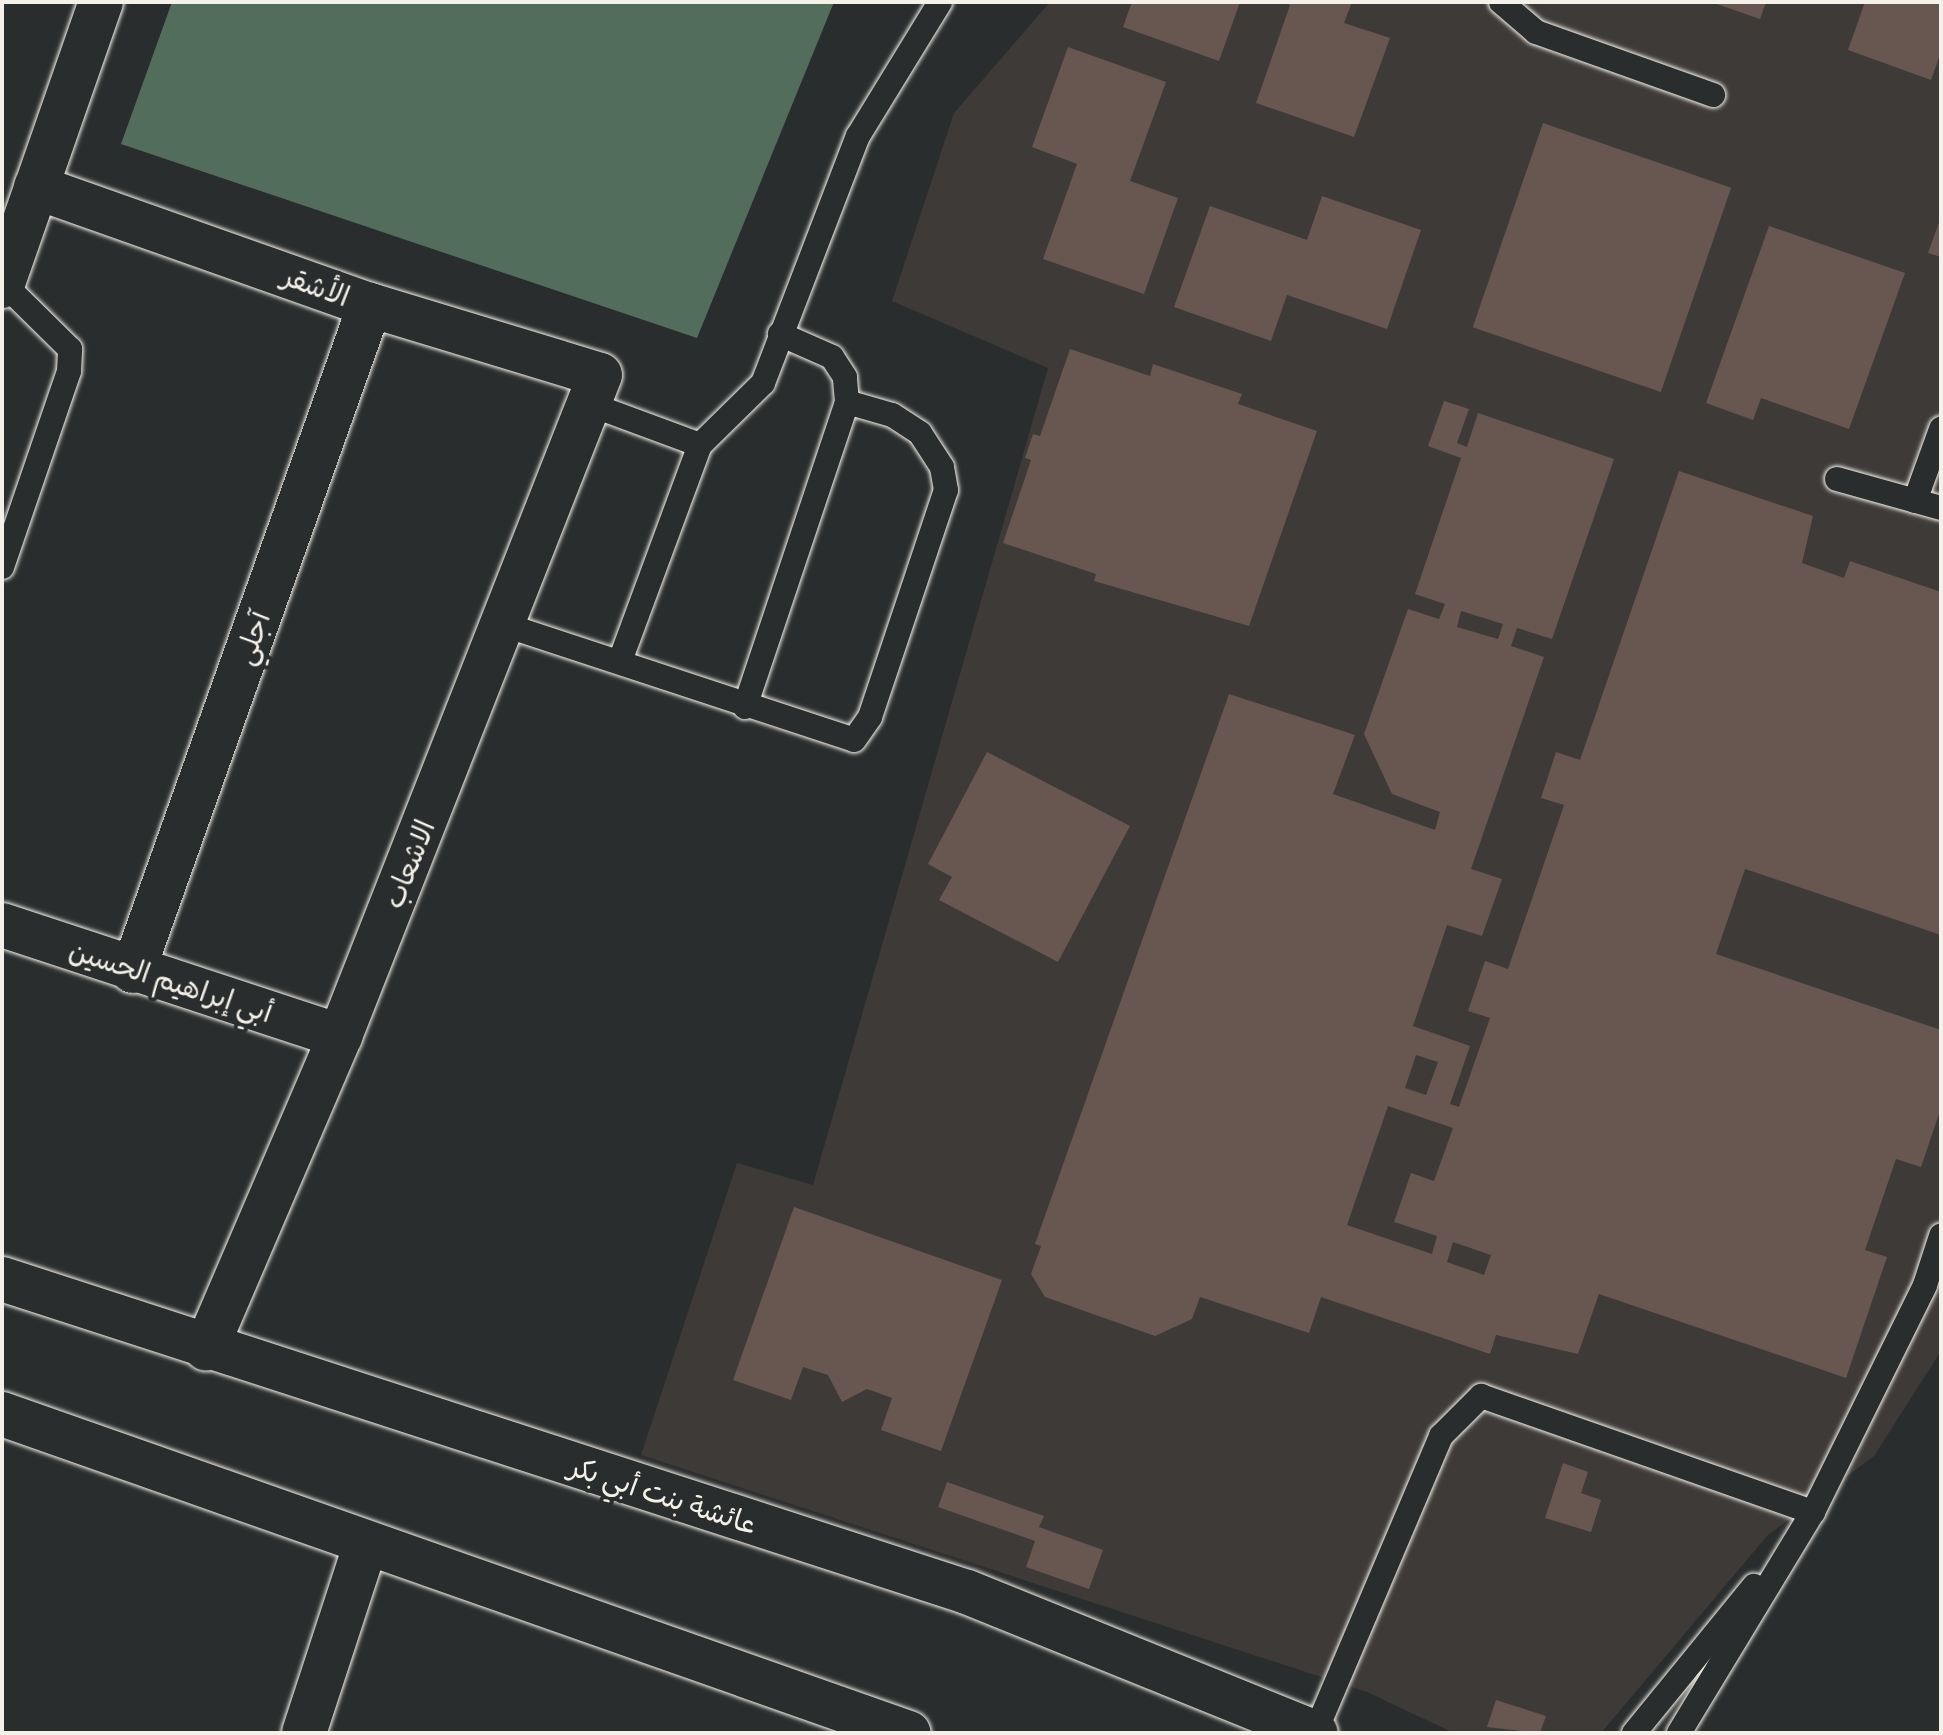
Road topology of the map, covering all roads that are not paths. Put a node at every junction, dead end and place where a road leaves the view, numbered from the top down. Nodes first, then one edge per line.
1 (101, 2) edge
2 (940, 2) edge
3 (1501, 2) edge
4 (1713, 95) dead end
5 (36, 187) junction
6 (2, 284) edge
7 (370, 305) junction
8 (780, 334) junction
9 (594, 390) junction
10 (847, 402) junction
11 (1941, 429) edge
12 (700, 445) junction
13 (1837, 479) dead end
14 (1915, 501) junction
15 (1941, 508) edge
16 (2, 567) edge
17 (505, 625) junction
18 (620, 661) junction
19 (745, 707) junction
20 (2, 925) edge
21 (133, 971) junction
22 (340, 1036) junction
23 (1941, 1236) edge
24 (2, 1279) edge
25 (206, 1349) junction
26 (2, 1414) edge
27 (1813, 1512) junction
28 (366, 1543) junction
29 (893, 1730) edge
30 (304, 1733) edge
31 (1316, 1733) edge
32 (1634, 1733) edge
33 (1679, 1733) edge

1 - 5 street
2 - 8 lane
3 - 4 lane
5 - 6 street
5 - 7 street, الأشقر
6 - 16 lane
7 - 9 street, الأشقر
7 - 21 street, آجلي
8 - 10 lane
8 - 12 lane
9 - 12 lane
9 - 17 street, الاشعاب
10 - 19 lane
10 - 19 lane
11 - 14 lane
12 - 18 lane
13 - 14 lane
14 - 15 lane
17 - 18 lane
17 - 22 street, الاشعاب
18 - 19 lane
20 - 21 street, أبي إبراهيم الحسين
21 - 22 street, أبي إبراهيم الحسين
22 - 25 street, الاشعاب
23 - 27 lane
24 - 25 street, عائشة بنت أبي بكر
25 - 31 street, عائشة بنت أبي بكر
26 - 28 street
27 - 31 lane
27 - 32 lane
27 - 33 lane
28 - 29 street
28 - 30 street

